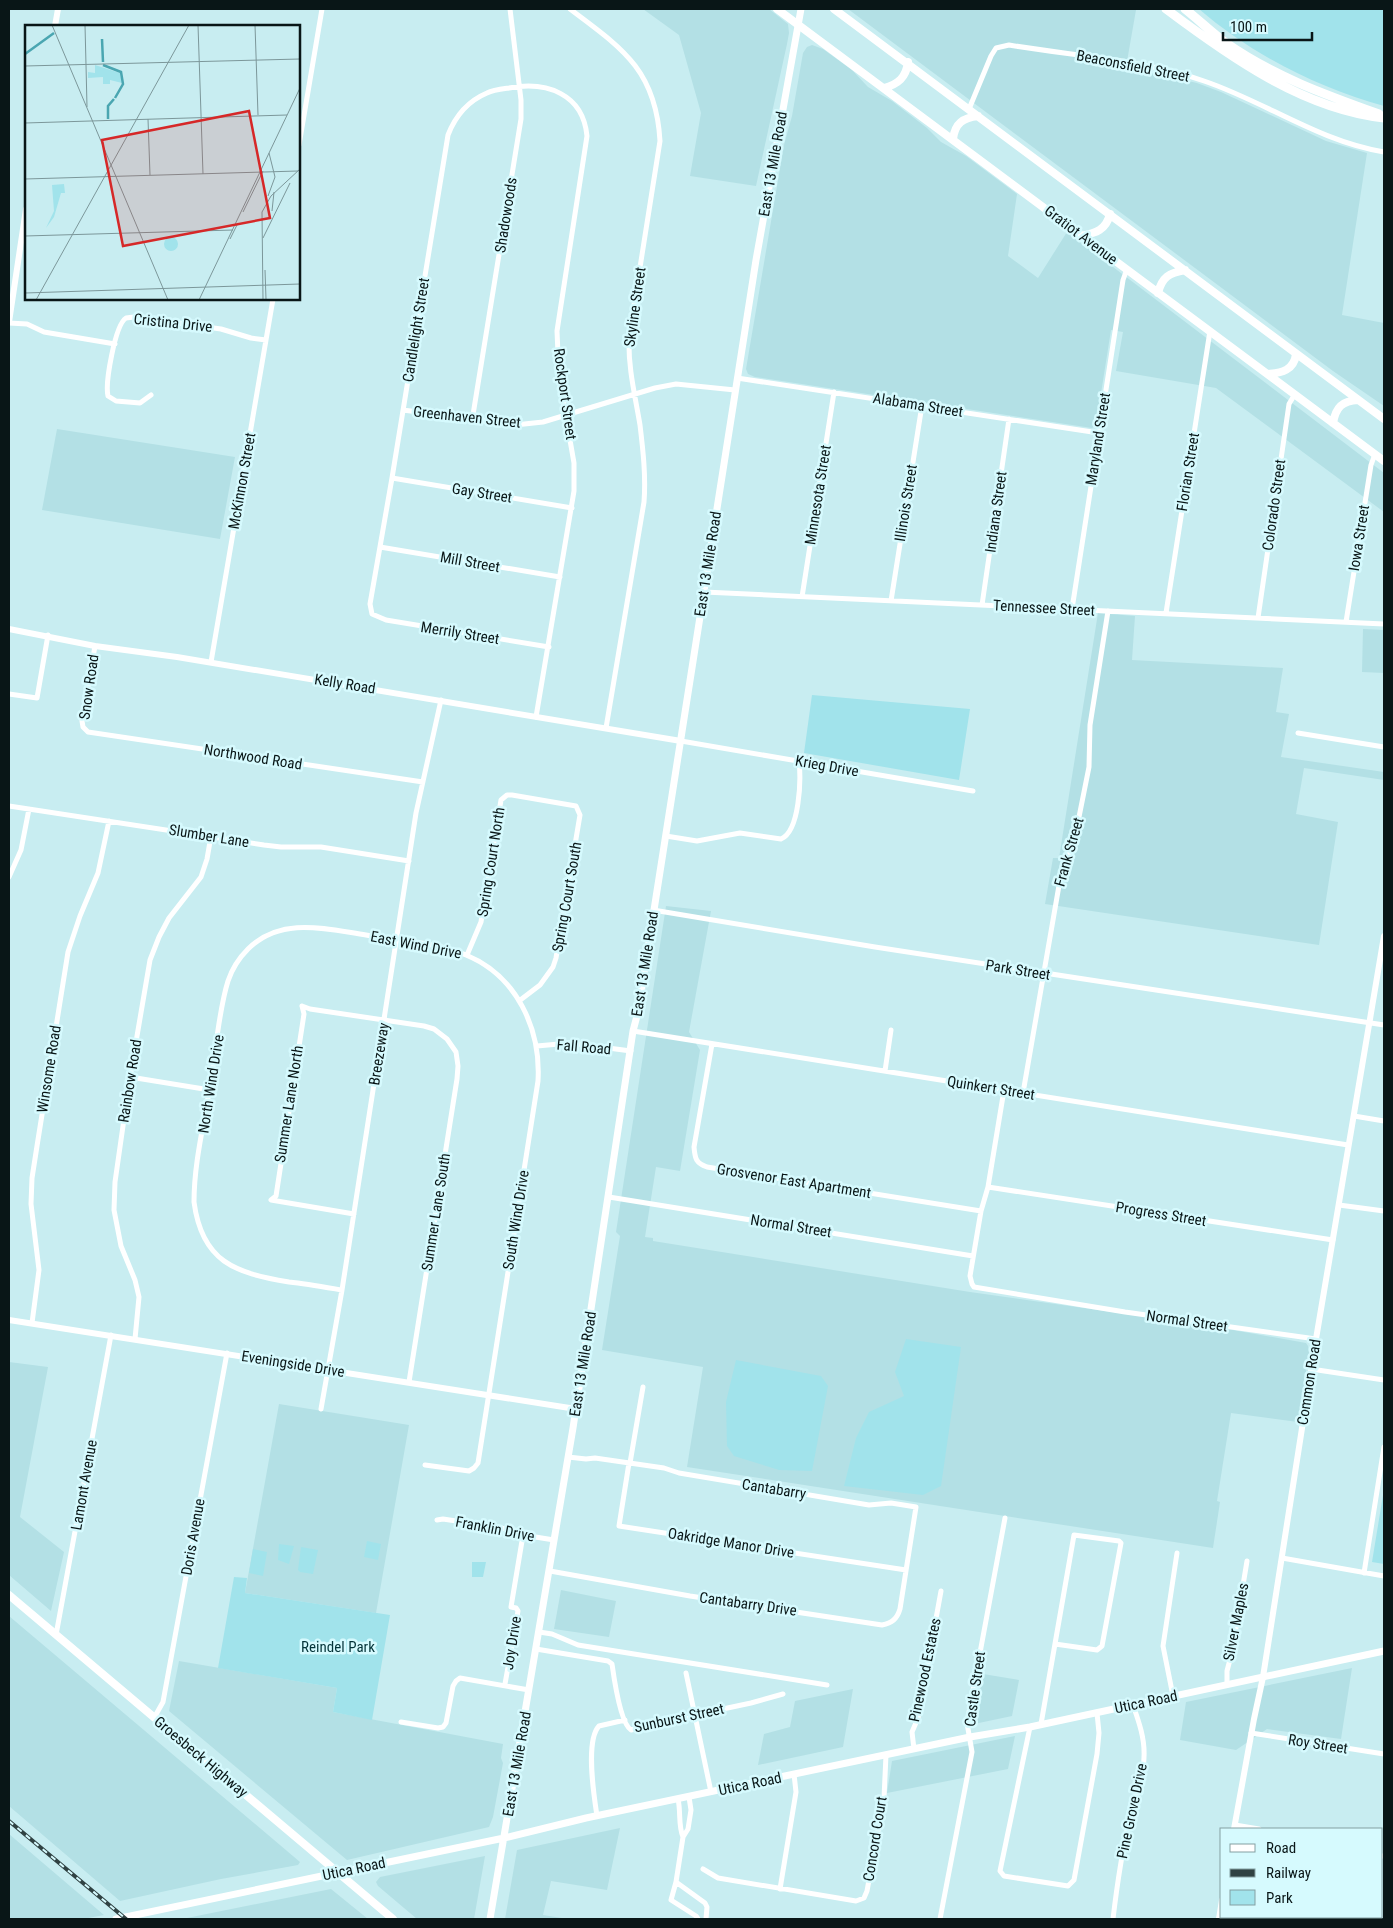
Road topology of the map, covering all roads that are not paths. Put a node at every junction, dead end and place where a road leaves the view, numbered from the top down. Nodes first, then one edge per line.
1 (58, 9) edge
2 (322, 9) edge
3 (510, 9) edge
4 (570, 9) edge
5 (777, 9) edge
6 (801, 9) edge
7 (834, 9) edge
8 (1166, 9) edge
9 (1186, 9) edge
10 (55, 25) edge
11 (798, 26) junction
12 (908, 62) junction
13 (519, 86) junction
14 (884, 88) junction
15 (969, 109) junction
16 (978, 116) junction
17 (1384, 117) edge
18 (300, 139) edge
19 (953, 139) junction
20 (1384, 152) edge
21 (25, 214) edge
22 (1110, 214) junction
23 (1081, 236) junction
24 (1127, 269) junction
25 (1185, 270) junction
26 (12, 283) edge
27 (1158, 293) junction
28 (273, 300) edge
29 (9, 322) edge
30 (1210, 331) junction
31 (266, 340) junction
32 (115, 344) junction
33 (1296, 354) junction
34 (1268, 374) junction
35 (737, 378) junction
36 (735, 390) junction
37 (834, 392) junction
38 (633, 394) junction
39 (1295, 394) junction
40 (151, 395) dead end
41 (1358, 400) junction
42 (922, 406) junction
43 (403, 410) junction
44 (566, 416) junction
45 (1009, 419) junction
46 (1384, 419) edge
47 (472, 421) junction
48 (1333, 423) junction
49 (1099, 433) junction
50 (1375, 454) junction
51 (1384, 461) edge
52 (392, 478) junction
53 (572, 508) junction
54 (380, 547) junction
55 (560, 577) junction
56 (704, 592) junction
57 (802, 597) junction
58 (891, 601) junction
59 (982, 604) junction
60 (1072, 609) junction
61 (1108, 611) junction
62 (1166, 613) junction
63 (372, 614) joint
64 (1258, 618) junction
65 (1346, 622) junction
66 (1384, 624) edge
67 (9, 629) edge
68 (48, 635) junction
69 (95, 646) junction
70 (549, 648) junction
71 (211, 662) junction
72 (9, 694) edge
73 (441, 700) junction
74 (536, 717) junction
75 (84, 728) joint
76 (606, 728) junction
77 (1298, 733) dead end
78 (681, 741) junction
79 (1384, 747) edge
80 (799, 762) junction
81 (423, 782) junction
82 (973, 791) dead end
83 (504, 796) joint
84 (9, 806) edge
85 (29, 809) junction
86 (109, 821) junction
87 (211, 836) junction
88 (666, 836) junction
89 (409, 860) junction
90 (9, 877) edge
91 (653, 910) junction
92 (277, 931) joint
93 (1384, 936) edge
94 (397, 940) junction
95 (467, 955) junction
96 (1044, 974) junction
97 (519, 1001) junction
98 (384, 1020) junction
99 (1370, 1023) junction
100 (1384, 1025) edge
101 (892, 1030) dead end
102 (634, 1031) junction
103 (712, 1044) junction
104 (537, 1046) junction
105 (631, 1052) junction
106 (885, 1071) junction
107 (130, 1077) junction
108 (210, 1090) junction
109 (1004, 1090) junction
110 (1023, 1093) junction
111 (1354, 1116) junction
112 (1384, 1121) edge
113 (1348, 1145) junction
114 (988, 1187) junction
115 (609, 1197) junction
116 (1339, 1205) junction
117 (981, 1211) junction
118 (1384, 1212) edge
119 (354, 1214) junction
120 (1333, 1240) junction
121 (973, 1256) junction
122 (342, 1290) junction
123 (9, 1320) edge
124 (32, 1323) junction
125 (111, 1335) junction
126 (135, 1339) junction
127 (1316, 1339) junction
128 (227, 1353) junction
129 (329, 1369) junction
130 (1311, 1369) junction
131 (1384, 1380) edge
132 (409, 1382) junction
133 (643, 1387) dead end
134 (489, 1395) junction
135 (321, 1409) dead end
136 (576, 1409) junction
137 (1384, 1447) edge
138 (568, 1457) junction
139 (630, 1463) junction
140 (425, 1465) dead end
141 (1005, 1518) dead end
142 (437, 1520) dead end
143 (523, 1535) junction
144 (554, 1540) junction
145 (1178, 1553) dead end
146 (1282, 1558) junction
147 (1247, 1561) dead end
148 (550, 1570) junction
149 (906, 1570) junction
150 (1364, 1573) junction
151 (1384, 1576) edge
152 (941, 1590) dead end
153 (9, 1594) edge
154 (539, 1632) junction
155 (56, 1635) junction
156 (1055, 1644) junction
157 (536, 1649) junction
158 (1384, 1651) edge
159 (686, 1673) dead end
160 (1263, 1677) junction
161 (505, 1684) junction
162 (1227, 1684) junction
163 (827, 1685) dead end
164 (529, 1690) junction
165 (783, 1694) dead end
166 (1173, 1696) junction
167 (1133, 1705) junction
168 (1097, 1713) junction
169 (695, 1717) junction
170 (154, 1718) junction
171 (626, 1720) junction
172 (401, 1722) dead end
173 (1041, 1724) junction
174 (1030, 1727) junction
175 (1251, 1733) junction
176 (970, 1737) junction
177 (914, 1749) junction
178 (1384, 1754) edge
179 (886, 1755) junction
180 (794, 1774) junction
181 (711, 1792) junction
182 (689, 1797) junction
183 (678, 1799) junction
184 (598, 1816) junction
185 (1234, 1827) edge
186 (1246, 1828) edge
187 (683, 1837) junction
188 (504, 1838) junction
189 (703, 1869) dead end
190 (338, 1873) junction
191 (676, 1882) junction
192 (780, 1889) junction
193 (116, 1919) edge
194 (393, 1919) edge
195 (490, 1919) edge
196 (698, 1919) edge
197 (706, 1919) edge
198 (940, 1919) edge
199 (1113, 1919) edge

1 - 10 street
2 - 18 street
3 - 13 street, Shadowoods
4 - 38 street, Skyline Street
5 - 11 main road, Gratiot Avenue
6 - 11 main road, East 13 Mile Road
7 - 12 main road
8 - 17 highway
9 - 17 highway
11 - 14 main road, Gratiot Avenue
11 - 35 main road, East 13 Mile Road
12 - 14 main road
12 - 15 main road
13 - 43 street, Candlelight Street
13 - 44 street, Rockport Street
13 - 47 street, Shadowoods
14 - 19 main road, Gratiot Avenue
15 - 16 main road
15 - 20 street, Beaconsfield Street
16 - 19 main road
16 - 22 main road
19 - 23 main road, Gratiot Avenue
21 - 26 street
22 - 23 main road
22 - 25 main road
23 - 24 main road, Gratiot Avenue
24 - 27 main road, Gratiot Avenue
24 - 49 street, Maryland Street
25 - 27 main road
25 - 33 main road
26 - 29 street
27 - 30 main road, Gratiot Avenue
28 - 31 street, McKinnon Street
29 - 32 street
30 - 34 main road, Gratiot Avenue
30 - 62 street, Florian Street
31 - 32 street, Cristina Drive
31 - 71 street, McKinnon Street
32 - 40 street, Cristina Drive
33 - 34 main road
33 - 41 main road
34 - 39 main road, Gratiot Avenue
35 - 36 main road, East 13 Mile Road
35 - 37 street, Alabama Street
36 - 38 street, Greenhaven Street
36 - 56 main road, East 13 Mile Road
37 - 42 street, Alabama Street
37 - 57 street, Minnesota Street
38 - 44 street, Greenhaven Street
38 - 76 street, Skyline Street
39 - 48 main road, Gratiot Avenue
39 - 64 street, Colorado Street
41 - 46 main road
41 - 48 main road
42 - 45 street, Alabama Street
42 - 58 street, Illinois Street
43 - 47 street, Greenhaven Street
43 - 52 street, Candlelight Street
44 - 47 street, Greenhaven Street
44 - 53 street, Rockport Street
45 - 49 street, Alabama Street
45 - 59 street, Indiana Street
48 - 50 main road, Gratiot Avenue
49 - 60 street, Maryland Street
50 - 51 main road, Gratiot Avenue
50 - 65 street, Iowa Street
52 - 53 street, Gay Street
52 - 54 street, Candlelight Street
53 - 55 street, Rockport Street
54 - 55 street, Mill Street
54 - 63 street, Candlelight Street
55 - 70 street, Rockport Street
56 - 57 street, Tennessee Street
56 - 78 main road, East 13 Mile Road
57 - 58 street, Tennessee Street
58 - 59 street, Tennessee Street
59 - 60 street, Tennessee Street
60 - 61 street, Tennessee Street
61 - 62 street, Tennessee Street
61 - 96 street, Frank Street
62 - 64 street, Tennessee Street
63 - 70 street, Merrily Street
64 - 65 street, Tennessee Street
65 - 66 street, Tennessee Street
67 - 68 street, Kelly Road
68 - 69 street, Kelly Road
68 - 72 street
69 - 71 street, Kelly Road
69 - 75 street, Snow Road
70 - 74 street, Rockport Street
71 - 73 street, Kelly Road
73 - 74 street, Kelly Road
73 - 81 street, Breezeway
74 - 76 street, Kelly Road
75 - 81 street, Northwood Road
76 - 78 street, Kelly Road
77 - 79 street
78 - 80 street, Krieg Drive
78 - 88 main road, East 13 Mile Road
80 - 82 street, Krieg Drive
80 - 88 street
81 - 89 street, Breezeway
83 - 95 street, Spring Court North
83 - 97 street, Spring Court South
84 - 85 street, Slumber Lane
85 - 86 street, Slumber Lane
85 - 90 street
86 - 87 street, Slumber Lane
86 - 124 street, Winsome Road
87 - 89 street, Slumber Lane
87 - 107 street, Rainbow Road
88 - 91 main road, East 13 Mile Road
89 - 94 street, Breezeway
91 - 96 street, Park Street
91 - 102 main road, East 13 Mile Road
92 - 94 street, East Wind Drive
92 - 108 street, North Wind Drive
93 - 99 street, Common Road
94 - 95 street, East Wind Drive
94 - 98 street, Breezeway
95 - 97 street, East Wind Drive
96 - 99 street, Park Street
96 - 110 street, Frank Street
97 - 104 street, East Wind Drive
98 - 119 street, Breezeway
98 - 119 street, Summer Lane North
98 - 132 street, Summer Lane South
99 - 100 street, Park Street
99 - 111 street, Common Road
101 - 106 street
102 - 103 street, Quinkert Street
102 - 105 main road, East 13 Mile Road
103 - 106 street, Quinkert Street
103 - 117 street, Grosvenor East Apartment
104 - 105 street, Fall Road
104 - 134 street, South Wind Drive
105 - 115 main road, East 13 Mile Road
106 - 109 street, Quinkert Street
107 - 108 street
107 - 126 street, Rainbow Road
108 - 122 street, North Wind Drive
109 - 110 street, Quinkert Street
109 - 114 street
110 - 113 street, Quinkert Street
111 - 112 street
111 - 113 street, Common Road
113 - 116 street, Common Road
114 - 117 street
114 - 120 street, Progress Street
115 - 121 street, Normal Street
115 - 136 main road, East 13 Mile Road
116 - 118 street
116 - 120 street, Common Road
117 - 121 street
119 - 122 street, Breezeway
120 - 127 street, Common Road
121 - 127 street, Normal Street
122 - 129 street, Breezeway
123 - 124 street, Eveningside Drive
124 - 125 street, Eveningside Drive
125 - 126 street, Eveningside Drive
125 - 155 street, Lamont Avenue
126 - 128 street, Eveningside Drive
127 - 130 street, Common Road
128 - 129 street, Eveningside Drive
128 - 170 street, Doris Avenue
129 - 132 street, Eveningside Drive
129 - 135 street, Breezeway
130 - 131 street
130 - 146 street, Common Road
132 - 134 street, Eveningside Drive
133 - 139 street
134 - 136 street, Eveningside Drive
134 - 140 street, South Wind Drive
136 - 138 main road, East 13 Mile Road
137 - 150 street
138 - 139 street, Cantabarry
138 - 144 main road, East 13 Mile Road
139 - 149 street, Cantabarry
139 - 149 street, Oakridge Manor Drive
141 - 176 street, Castle Street
142 - 143 street, Franklin Drive
143 - 144 street, Franklin Drive
143 - 161 street, Joy Drive
144 - 148 main road, East 13 Mile Road
145 - 166 street
146 - 150 street
146 - 160 street, Common Road
147 - 162 street, Silver Maples
148 - 149 street, Cantabarry Drive
148 - 154 main road, East 13 Mile Road
150 - 151 street
152 - 177 street, Pinewood Estates
153 - 155 main road, Groesbeck Highway
154 - 157 main road, East 13 Mile Road
154 - 163 street
155 - 170 main road, Groesbeck Highway
156 - 156 street
156 - 173 street
157 - 164 main road, East 13 Mile Road
157 - 171 street, Sunburst Street
158 - 160 main road, Utica Road
159 - 169 street
160 - 162 main road, Utica Road
160 - 175 street, Common Road
161 - 164 street
161 - 172 street
162 - 166 main road, Utica Road
164 - 188 main road, East 13 Mile Road
165 - 169 street, Sunburst Street
166 - 167 main road, Utica Road
167 - 168 main road, Utica Road
167 - 199 street, Pine Grove Drive
168 - 173 main road, Utica Road
168 - 174 street
169 - 171 street, Sunburst Street
169 - 181 street
170 - 190 main road, Groesbeck Highway
171 - 184 street
173 - 174 main road, Utica Road
174 - 176 main road, Utica Road
175 - 178 street, Roy Street
175 - 185 street, Common Road
176 - 177 main road, Utica Road
176 - 198 street, Castle Street
177 - 179 main road, Utica Road
179 - 180 main road, Utica Road
179 - 192 street, Concord Court
180 - 181 main road, Utica Road
180 - 192 street
181 - 182 main road, Utica Road
182 - 183 main road, Utica Road
182 - 187 street
183 - 184 main road, Utica Road
183 - 187 street
184 - 188 main road, Utica Road
185 - 186 street
187 - 191 street
188 - 190 main road, Utica Road
188 - 195 main road, East 13 Mile Road
189 - 192 street, Concord Court
190 - 193 main road, Utica Road
190 - 194 main road, Groesbeck Highway
191 - 196 street
191 - 197 street

